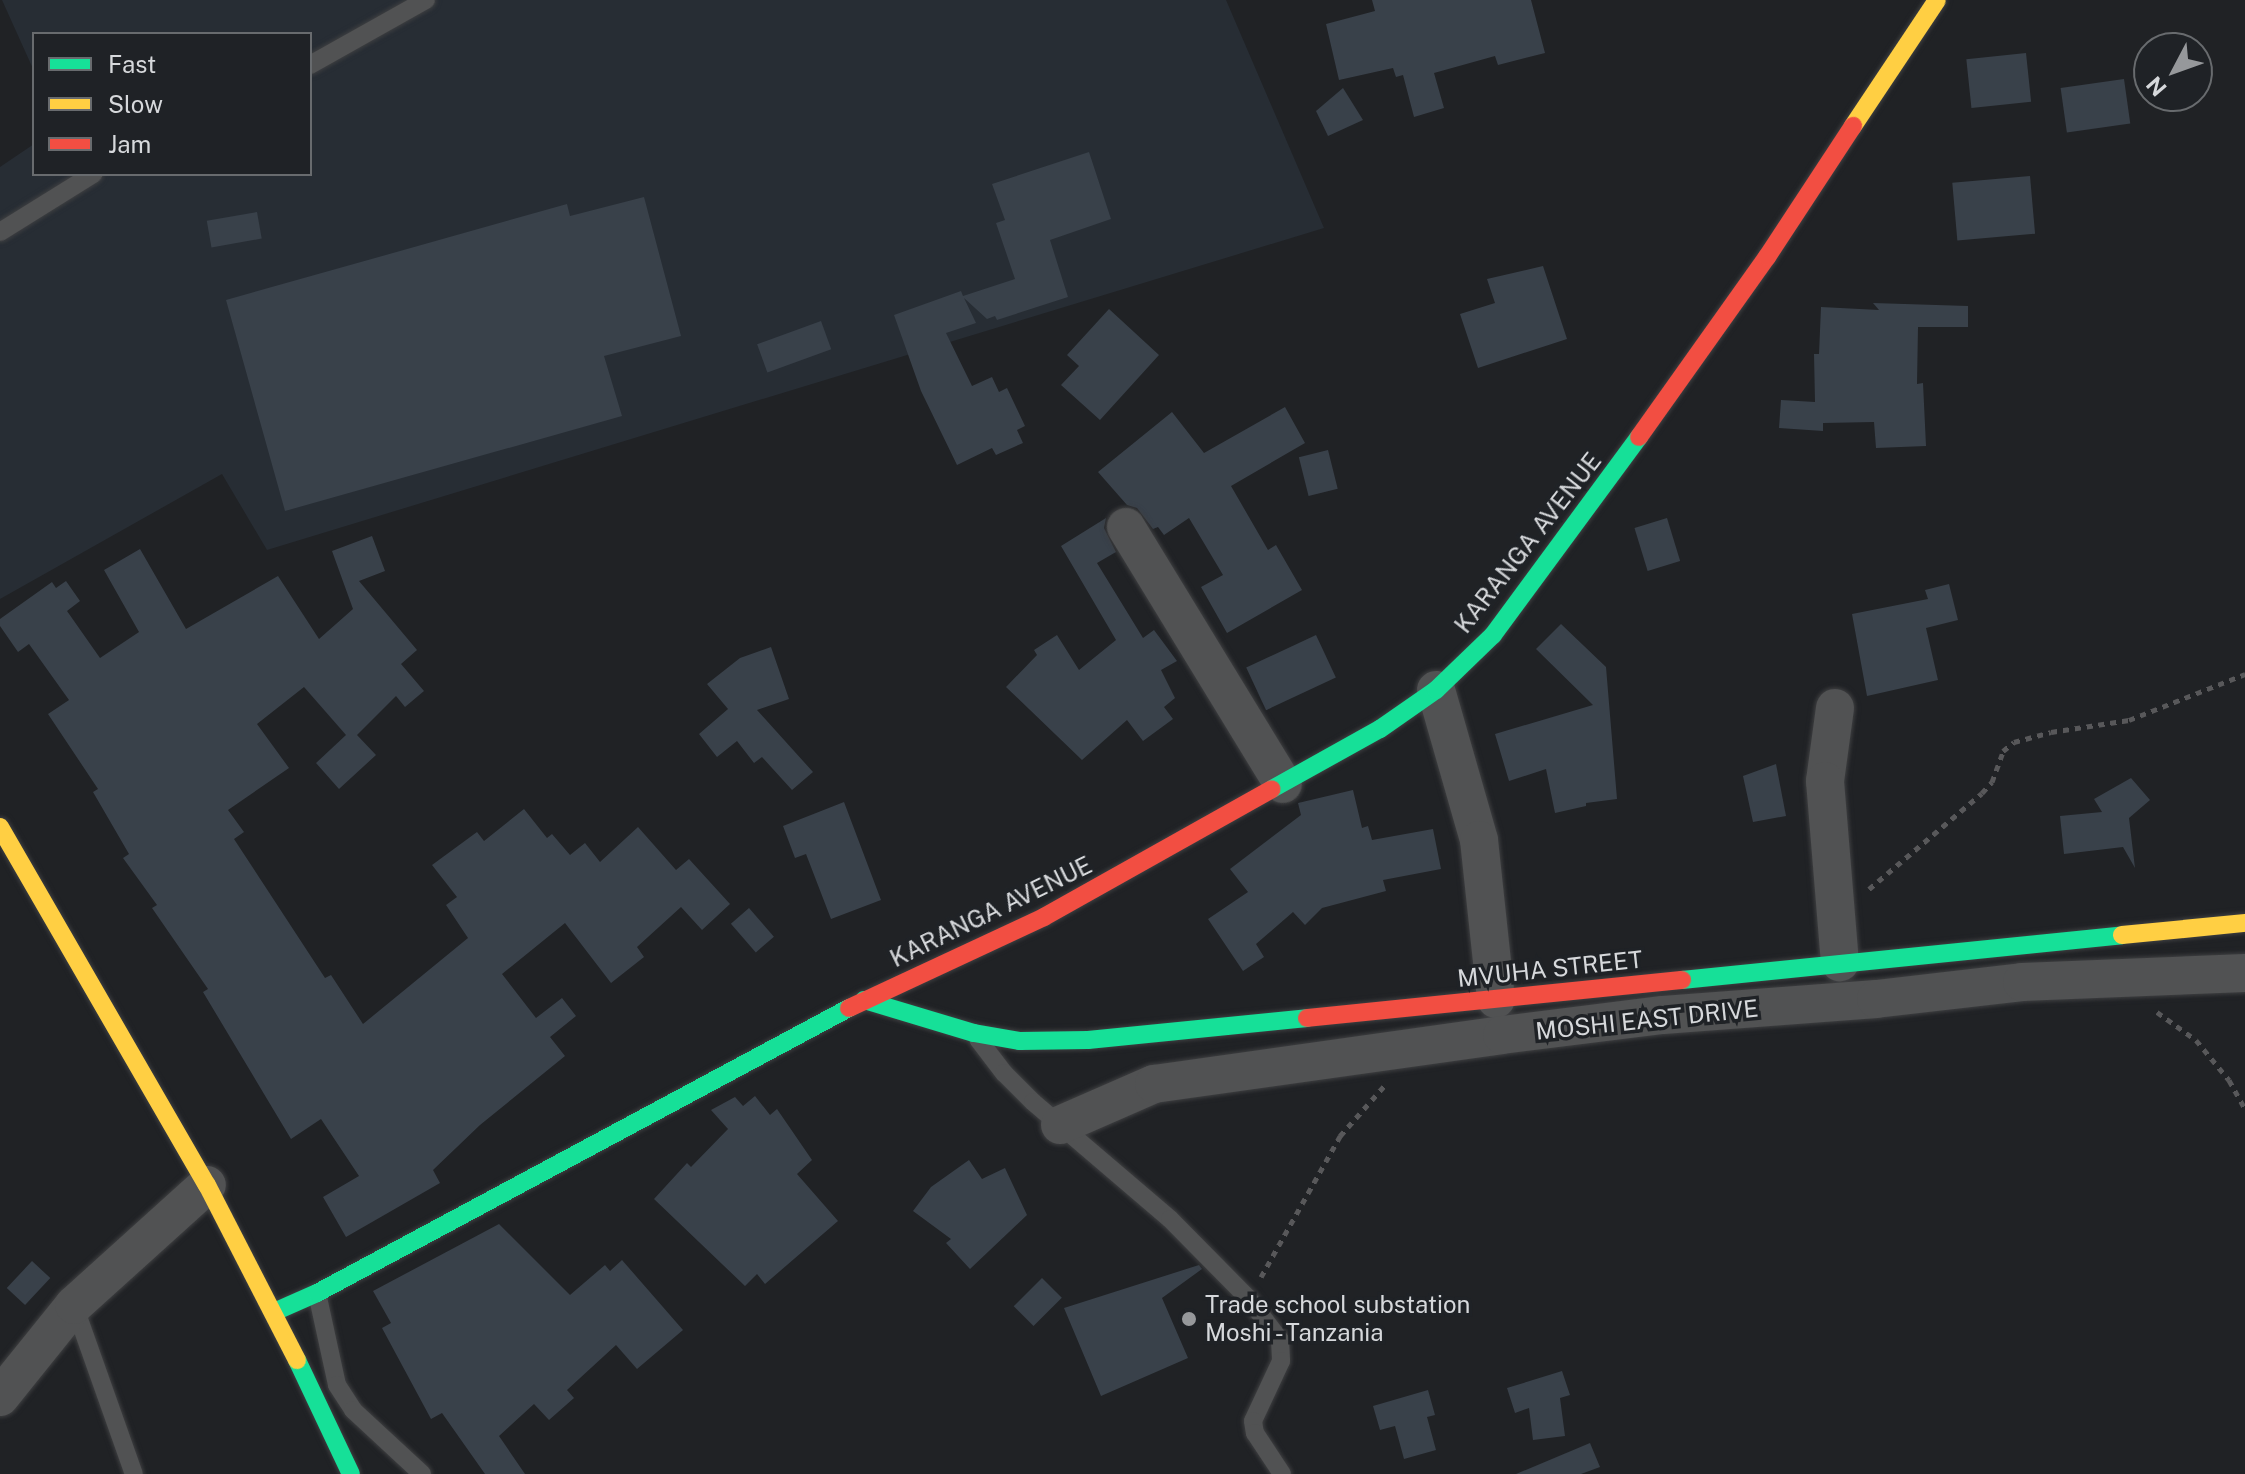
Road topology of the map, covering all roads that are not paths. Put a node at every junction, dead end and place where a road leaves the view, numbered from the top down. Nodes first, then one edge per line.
1 (426, 0) edge
2 (1937, 0) edge
3 (312, 64) edge
4 (90, 176) edge
5 (0, 232) edge
6 (1126, 527) dead end
7 (1436, 690) junction
8 (1835, 708) dead end
9 (1283, 784) junction
10 (0, 827) edge
11 (2245, 923) edge
12 (1840, 962) junction
13 (2245, 973) edge
14 (1496, 999) junction
15 (864, 1000) junction
16 (974, 1033) junction
17 (1060, 1125) junction
18 (207, 1185) junction
19 (317, 1293) junction
20 (74, 1305) junction
21 (274, 1312) junction
22 (0, 1397) edge
23 (134, 1474) edge
24 (351, 1474) edge
25 (422, 1474) edge
26 (1282, 1474) edge

1 - 3 lane
2 - 7 main road, KARANGA AVENUE
4 - 5 lane
6 - 9 street
7 - 9 main road, KARANGA AVENUE
7 - 14 street
8 - 12 street
9 - 15 main road, KARANGA AVENUE
10 - 18 main road
11 - 12 main road, MVUHA STREET
12 - 14 main road, MVUHA STREET
13 - 17 street, MOSHI EAST DRIVE
14 - 16 main road, MVUHA STREET
15 - 16 main road, MVUHA STREET
15 - 19 main road, KARANGA AVENUE
16 - 17 lane
17 - 26 lane
18 - 20 street
18 - 21 main road
19 - 21 main road, KARANGA AVENUE
19 - 25 lane
20 - 22 street
20 - 23 lane
21 - 24 main road

